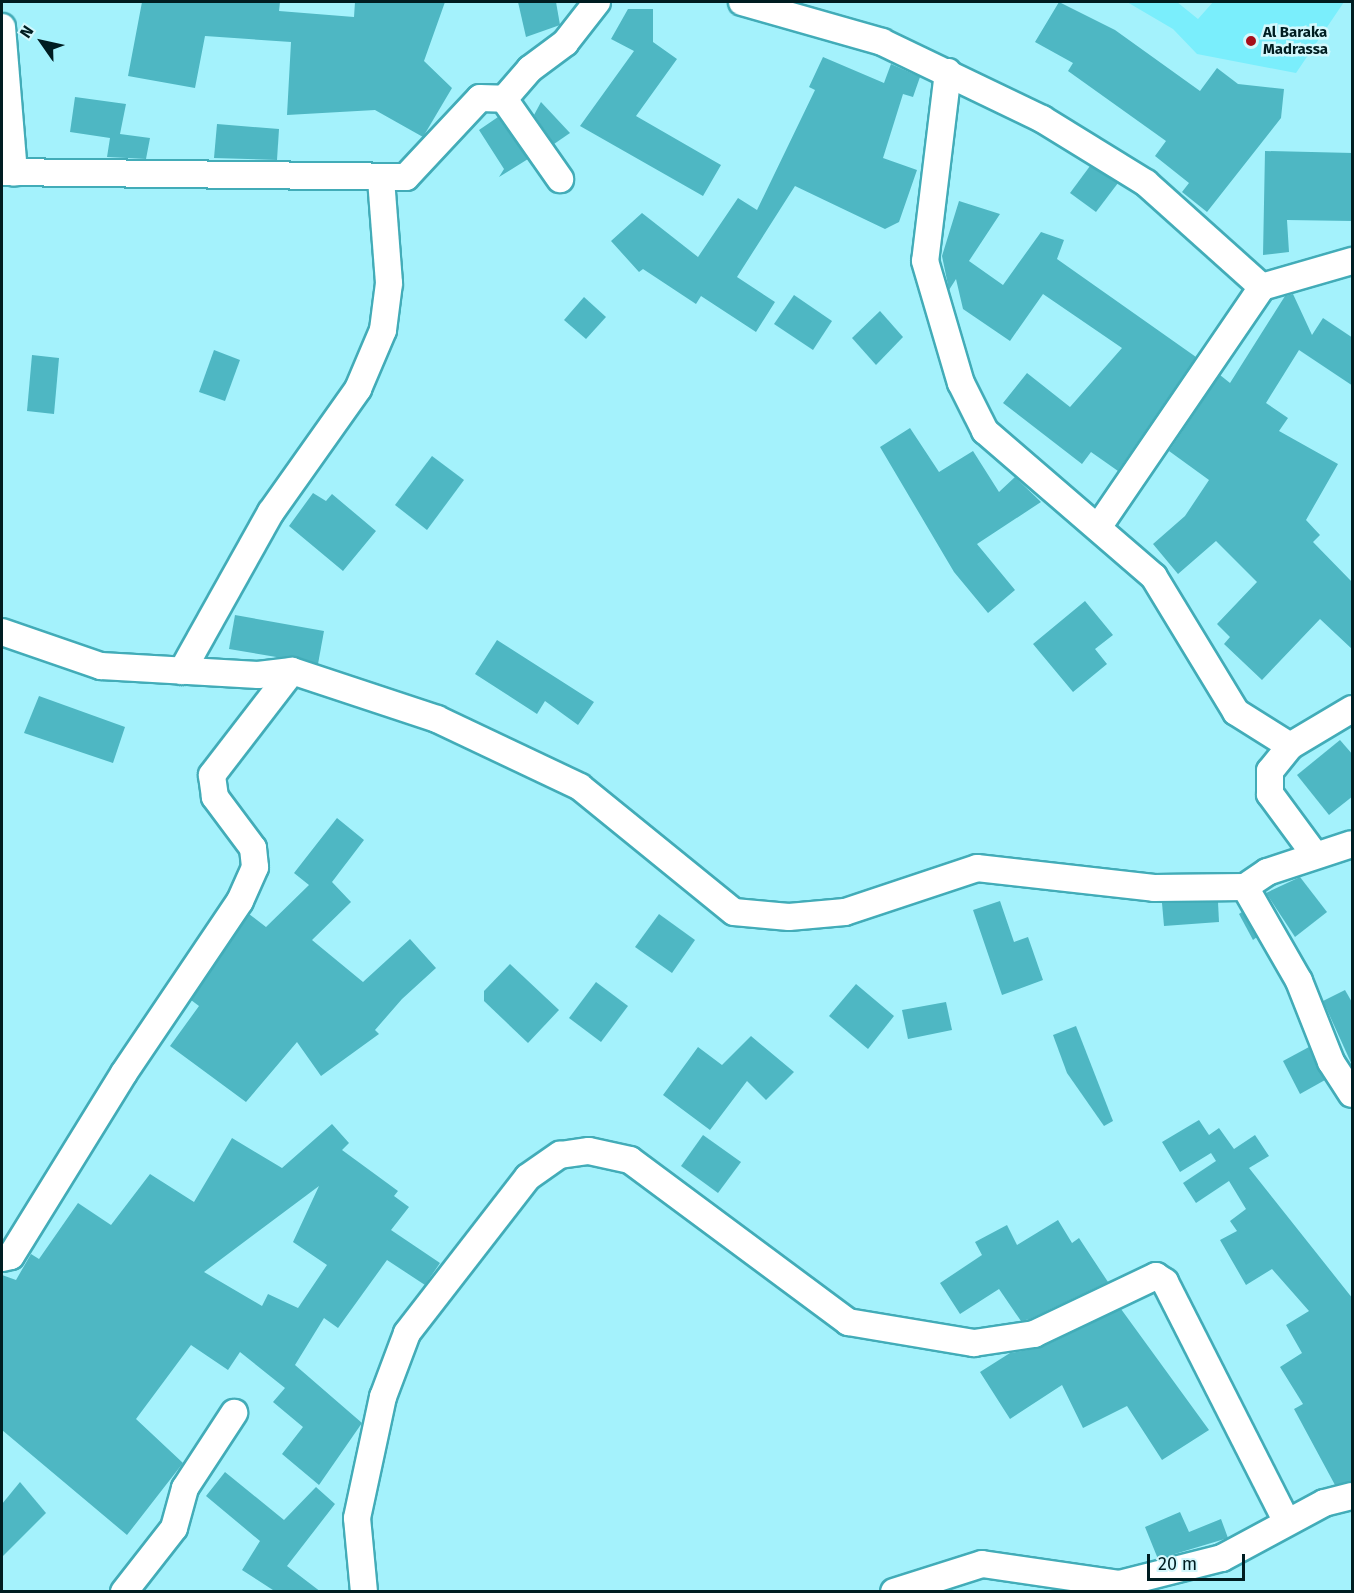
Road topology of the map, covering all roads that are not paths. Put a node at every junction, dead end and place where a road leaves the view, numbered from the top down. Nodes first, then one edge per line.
1 (597, 2) edge
2 (742, 2) edge
3 (2, 27) edge
4 (948, 72) junction
5 (504, 99) junction
6 (8, 172) edge
7 (560, 179) dead end
8 (381, 180) junction
9 (1353, 261) edge
10 (1262, 287) junction
11 (1099, 526) junction
12 (2, 632) edge
13 (182, 671) junction
14 (292, 671) junction
15 (1353, 709) edge
16 (1290, 746) junction
17 (1353, 844) edge
18 (1315, 855) junction
19 (1245, 887) junction
20 (1353, 1094) edge
21 (2, 1258) edge
22 (234, 1413) dead end
23 (1353, 1496) edge
24 (1287, 1522) junction
25 (124, 1592) edge
26 (364, 1592) edge
27 (894, 1592) edge

1 - 5 street
2 - 4 street
3 - 6 street
4 - 10 street
4 - 11 street
5 - 7 street
5 - 8 street
6 - 8 street
8 - 13 street
9 - 10 street
10 - 11 street
11 - 16 street
12 - 13 street
13 - 14 street
14 - 19 street
14 - 21 street
15 - 16 street
16 - 18 street
17 - 18 street
18 - 19 street
19 - 20 street
22 - 25 street
23 - 24 street
24 - 26 street
24 - 27 street

